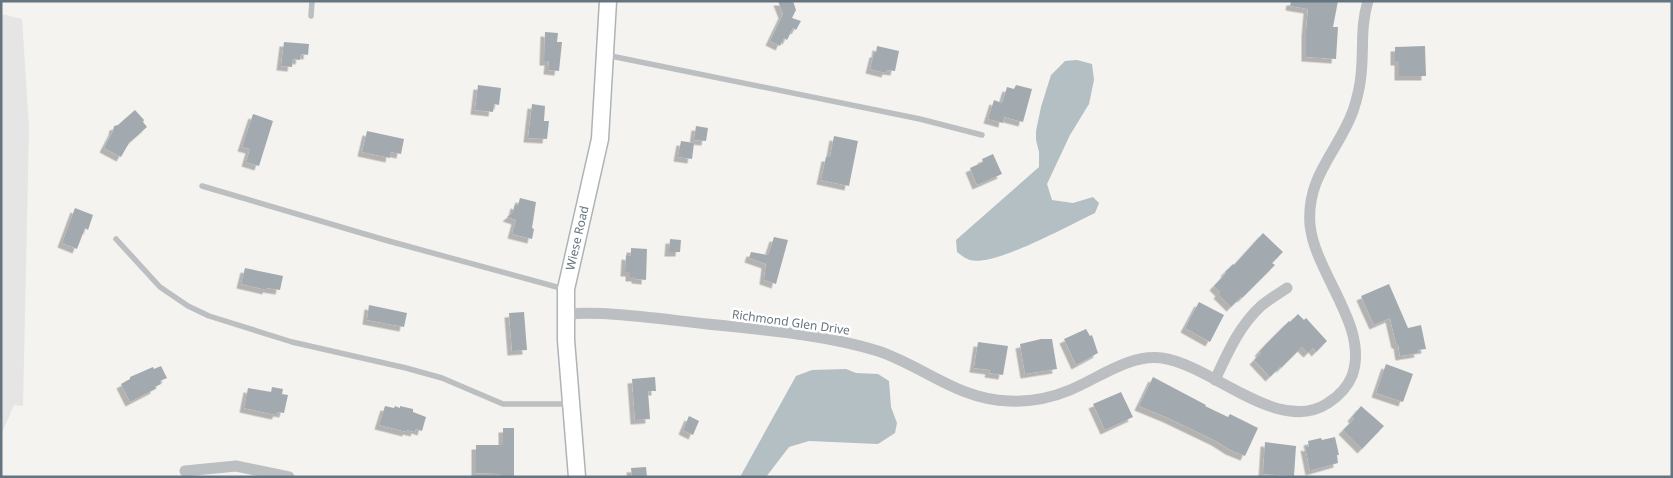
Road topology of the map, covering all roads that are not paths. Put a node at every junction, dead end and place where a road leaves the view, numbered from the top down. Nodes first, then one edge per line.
1 (312, 1) edge
2 (608, 1) edge
3 (1368, 1) edge
4 (311, 16) dead end
5 (606, 55) junction
6 (982, 136) dead end
7 (202, 186) dead end
8 (116, 239) dead end
9 (1287, 288) dead end
10 (566, 290) junction
11 (565, 314) junction
12 (1215, 380) junction
13 (572, 404) junction
14 (185, 472) dead end
15 (289, 477) edge
16 (577, 477) edge

1 - 4 lane
2 - 5 street, Wiese Road
3 - 12 street, Richmond Glen Drive
5 - 6 lane
5 - 10 street, Wiese Road
7 - 10 lane
8 - 13 lane
9 - 12 street
10 - 11 street, Wiese Road
11 - 12 street, Richmond Glen Drive
11 - 13 street, Wiese Road
13 - 16 street, Wiese Road
14 - 15 street

